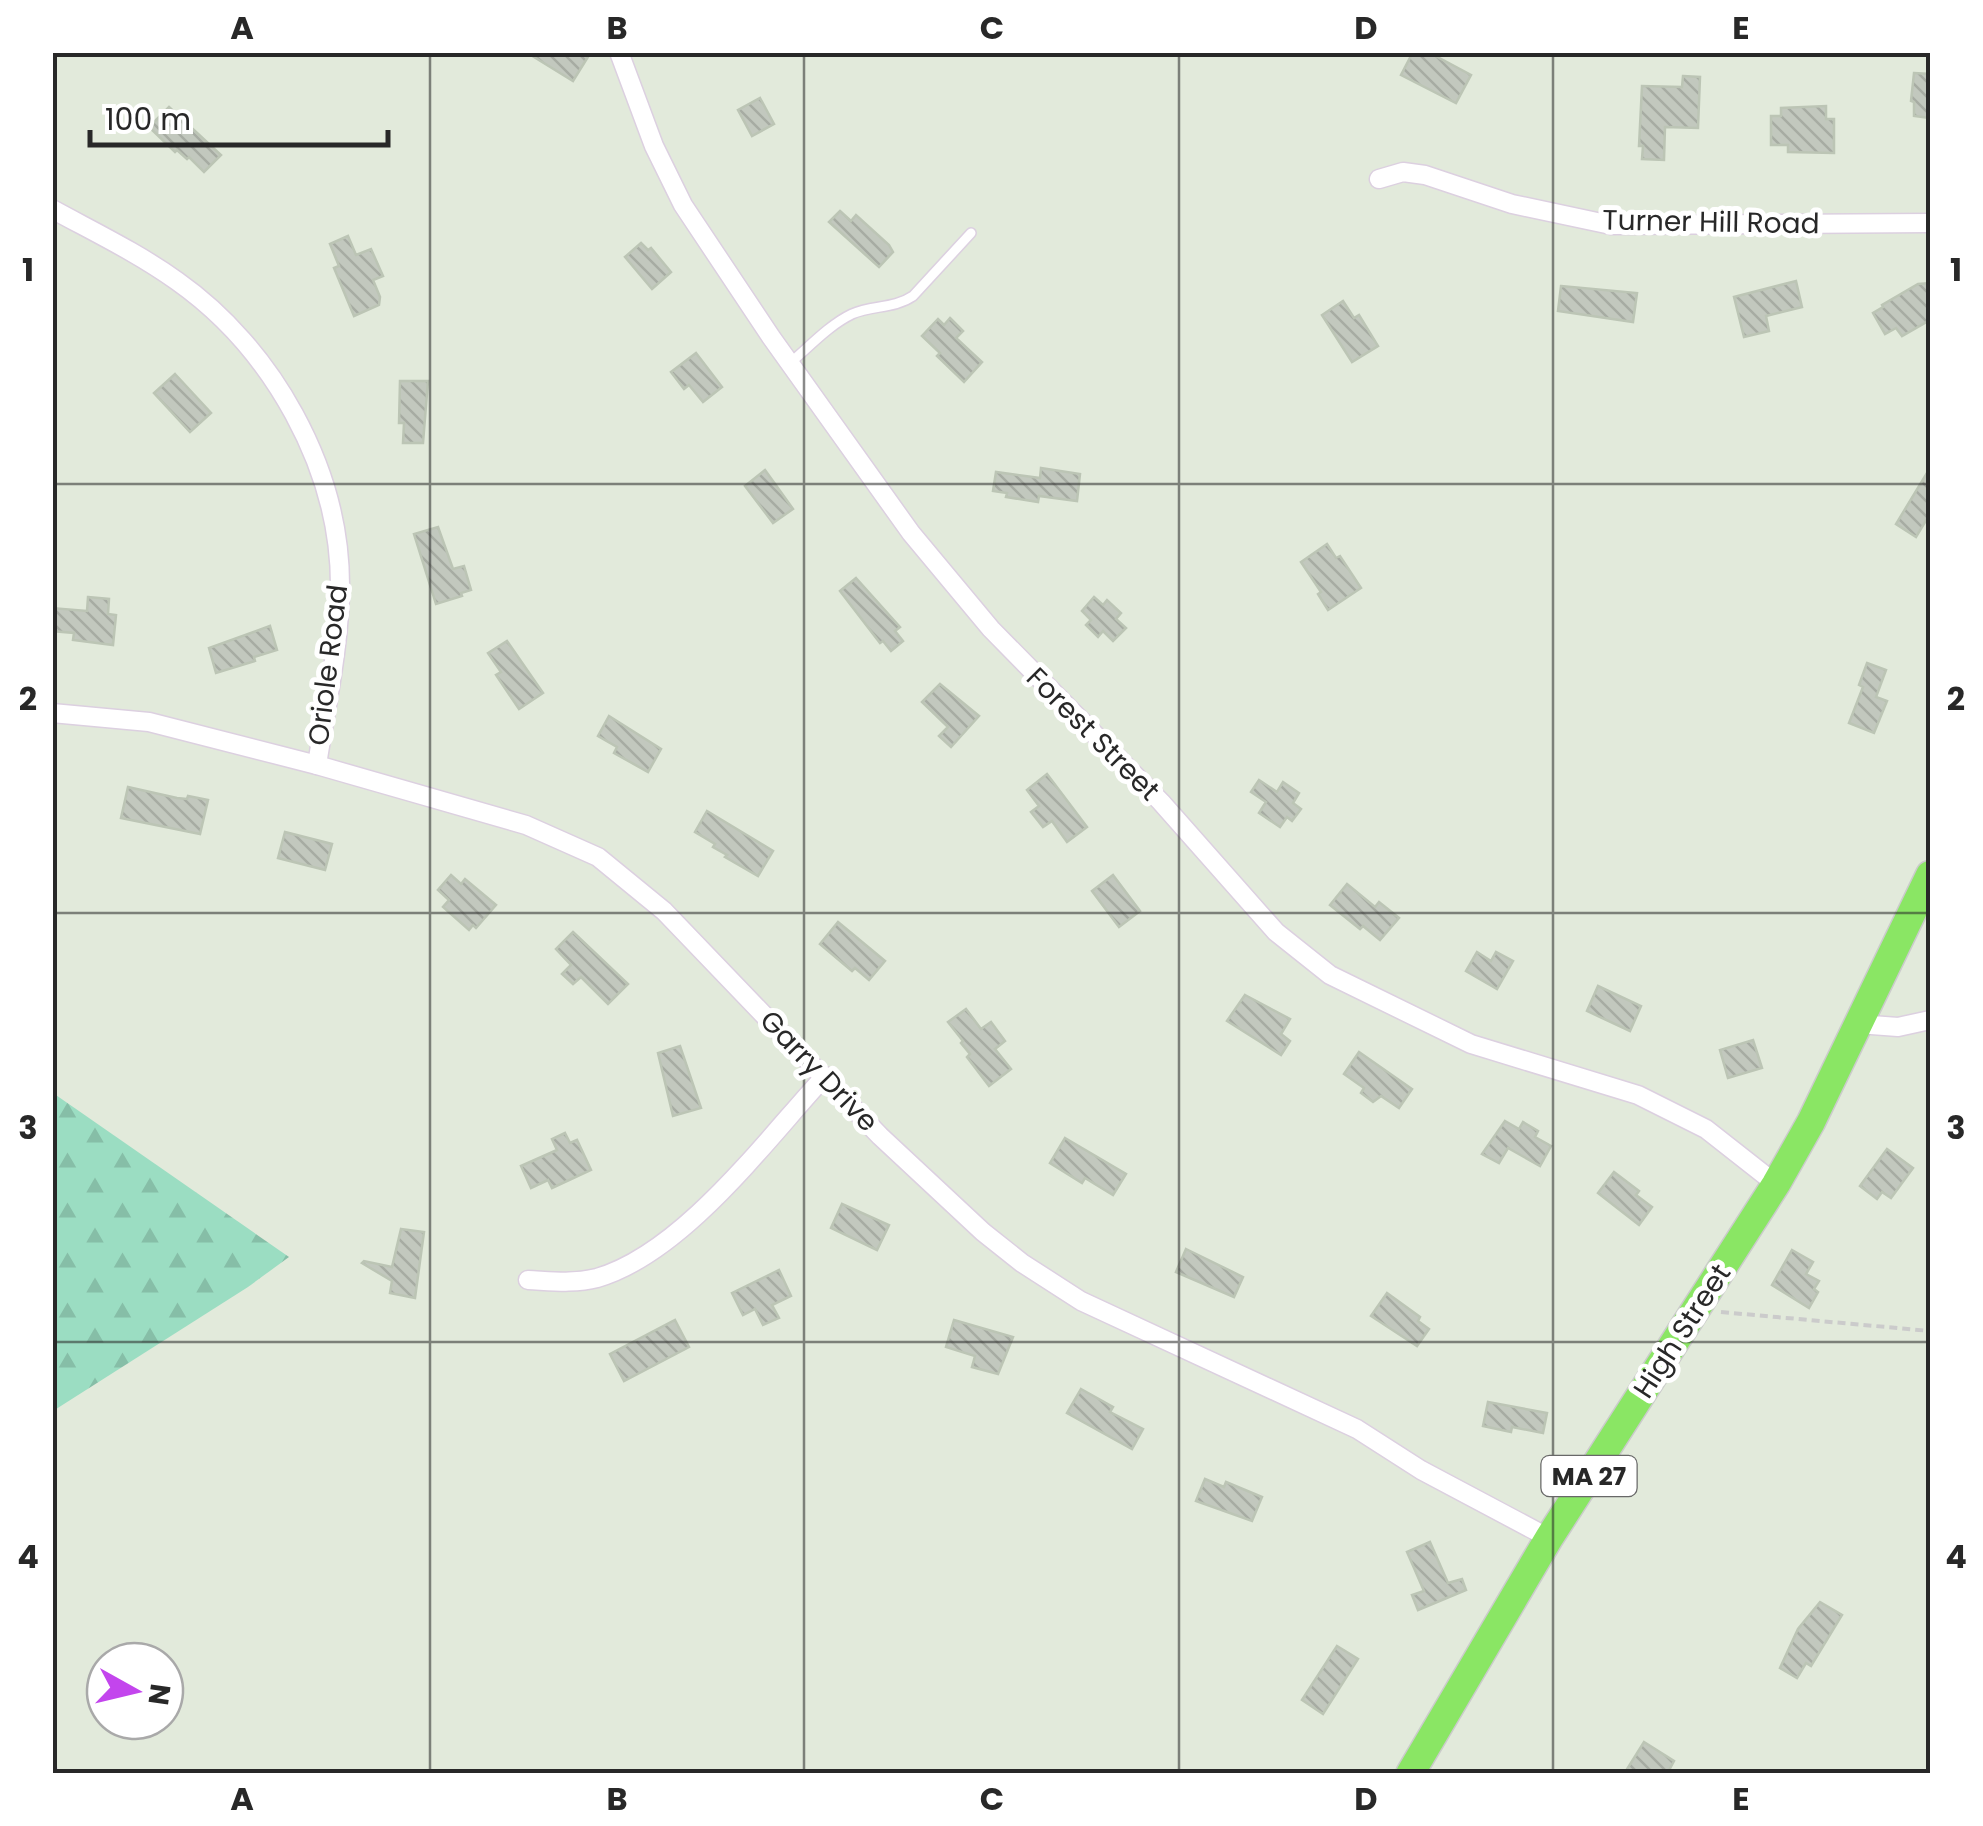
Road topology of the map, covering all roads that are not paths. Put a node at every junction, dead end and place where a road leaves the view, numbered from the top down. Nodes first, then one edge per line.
1 (619, 52) edge
2 (1379, 179) dead end
3 (52, 209) edge
4 (1930, 222) edge
5 (971, 233) dead end
6 (790, 363) junction
7 (52, 713) edge
8 (316, 765) junction
9 (1930, 876) edge
10 (1930, 1020) edge
11 (1858, 1024) junction
12 (825, 1076) junction
13 (1776, 1184) junction
14 (528, 1280) dead end
15 (1549, 1538) junction
16 (1410, 1774) edge

1 - 6 street, Forest Street
2 - 4 street, Turner Hill Road
3 - 8 street, Oriole Road
5 - 6 lane
6 - 13 street, Forest Street
7 - 8 street, Garry Drive
8 - 12 street, Garry Drive
9 - 11 main road, High Street / MA 27
10 - 11 street
11 - 13 main road, High Street / MA 27
12 - 14 street
12 - 15 street, Garry Drive
13 - 15 main road, High Street / MA 27
15 - 16 main road, High Street / MA 27

